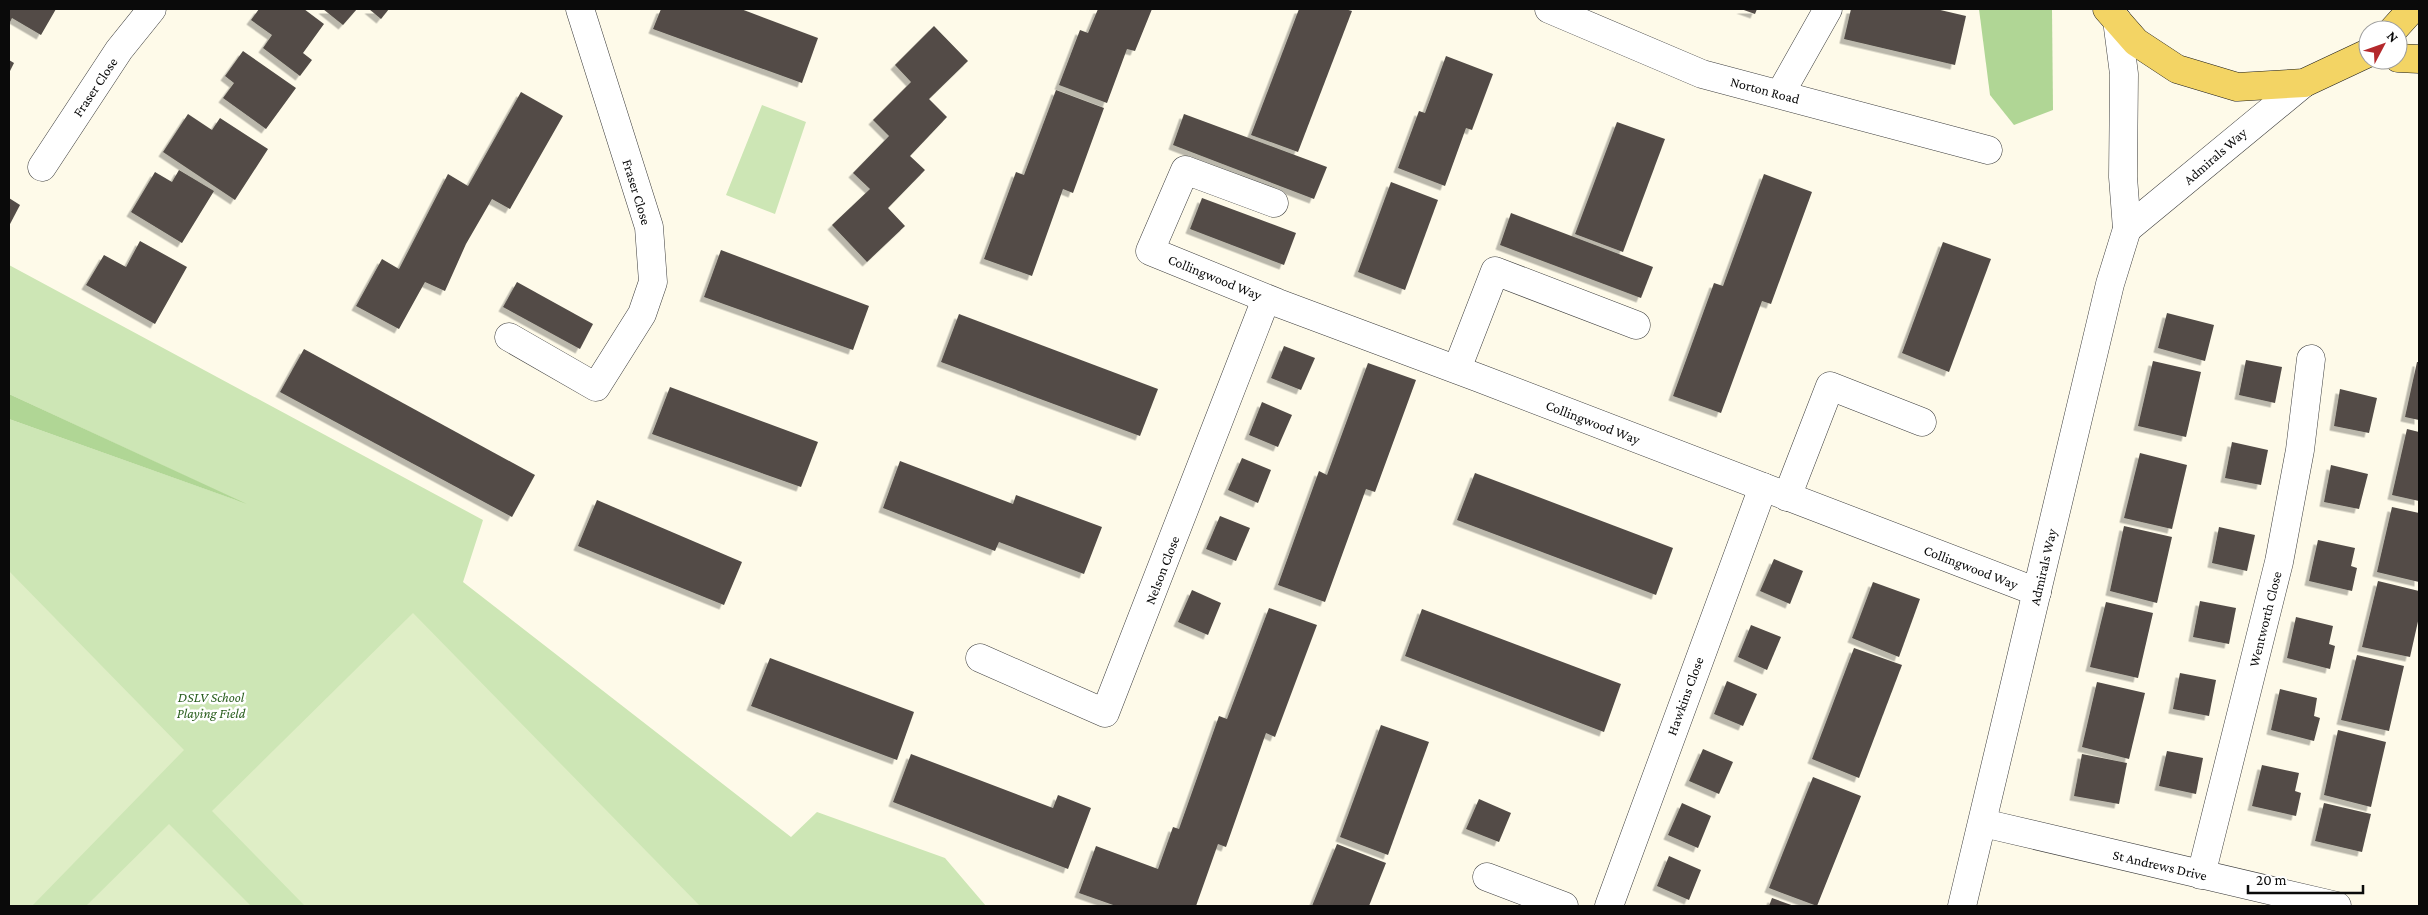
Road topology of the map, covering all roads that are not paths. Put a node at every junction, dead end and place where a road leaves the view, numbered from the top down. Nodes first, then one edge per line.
1 (152, 9) edge
2 (580, 9) edge
3 (1549, 9) edge
4 (1828, 9) edge
5 (2412, 9) edge
6 (2112, 14) edge
7 (2402, 20) edge
8 (2358, 59) edge
9 (2304, 83) junction
10 (1780, 94) junction
11 (1988, 150) dead end
12 (42, 168) dead end
13 (1274, 204) dead end
14 (2127, 229) junction
15 (1266, 299) junction
16 (1636, 325) dead end
17 (509, 337) dead end
18 (2311, 359) dead end
19 (1457, 369) junction
20 (1922, 422) dead end
21 (1775, 492) junction
22 (2037, 592) junction
23 (980, 658) dead end
24 (1983, 823) junction
25 (2201, 875) junction
26 (1487, 877) dead end
27 (2257, 897) edge
28 (1564, 906) edge
29 (1609, 906) edge
30 (1962, 906) edge
31 (2337, 906) edge

1 - 12 street, Fraser Close
2 - 17 street, Fraser Close
3 - 10 street, Norton Road
4 - 10 street
5 - 7 main road
6 - 9 main road
6 - 14 street, Admirals Way
8 - 9 main road
9 - 14 street, Admirals Way
10 - 11 street, Norton Road
13 - 15 street, Collingwood Way
14 - 22 street, Admirals Way
15 - 19 street, Collingwood Way
15 - 23 street, Nelson Close
16 - 19 street
18 - 25 street, Wentworth Close
19 - 21 street, Collingwood Way
20 - 21 street, Hawkins Close
21 - 22 street, Collingwood Way
21 - 29 street, Hawkins Close
22 - 24 street, Admirals Way
24 - 25 street, St Andrews Drive
24 - 30 street, Admirals Way
25 - 27 street, St Andrews Drive
26 - 28 street
27 - 31 street, St Andrews Drive

